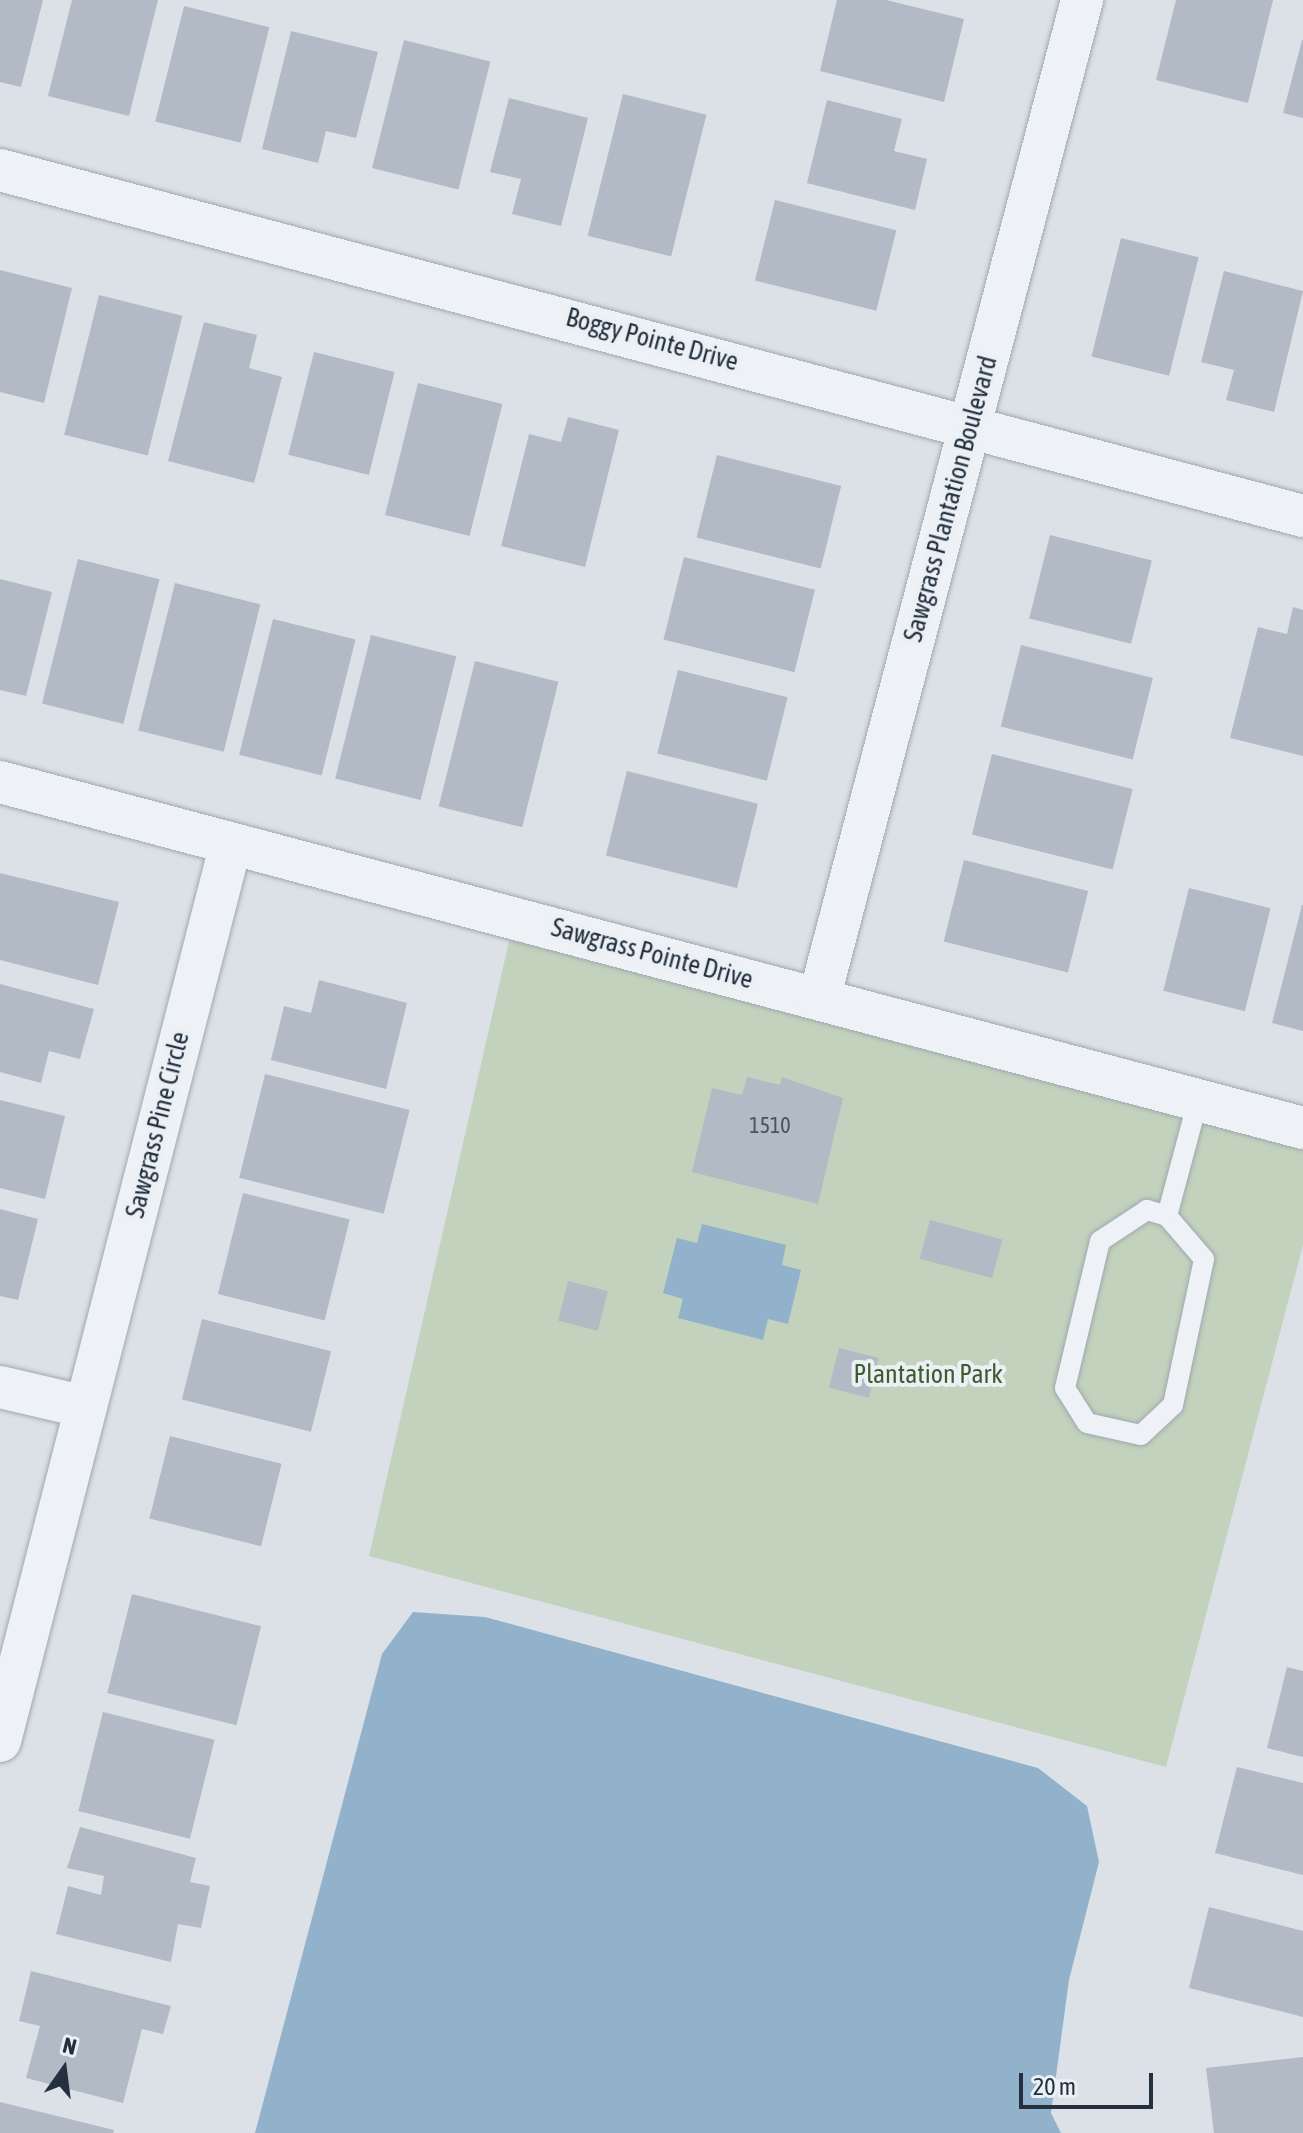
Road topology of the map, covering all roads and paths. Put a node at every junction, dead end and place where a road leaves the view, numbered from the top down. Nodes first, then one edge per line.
1 (1082, 0) edge
2 (0, 170) edge
3 (971, 425) junction
4 (1303, 516) edge
5 (0, 782) edge
6 (231, 843) junction
7 (819, 999) junction
8 (1198, 1100) junction
9 (1303, 1128) edge
10 (1167, 1216) junction
11 (0, 1387) edge
12 (86, 1407) junction
13 (0, 1741) edge

1 - 3 street, Sawgrass Plantation Boulevard
2 - 3 street, Boggy Pointe Drive
3 - 4 street, Boggy Pointe Drive
3 - 7 street, Sawgrass Plantation Boulevard
5 - 6 street, Sawgrass Pointe Drive
6 - 7 street, Sawgrass Pointe Drive
6 - 12 street, Sawgrass Pine Circle
7 - 8 street, Sawgrass Pointe Drive
8 - 9 street, Sawgrass Pointe Drive
8 - 10 lane
10 - 10 lane
11 - 12 street
12 - 13 street, Sawgrass Pine Circle

